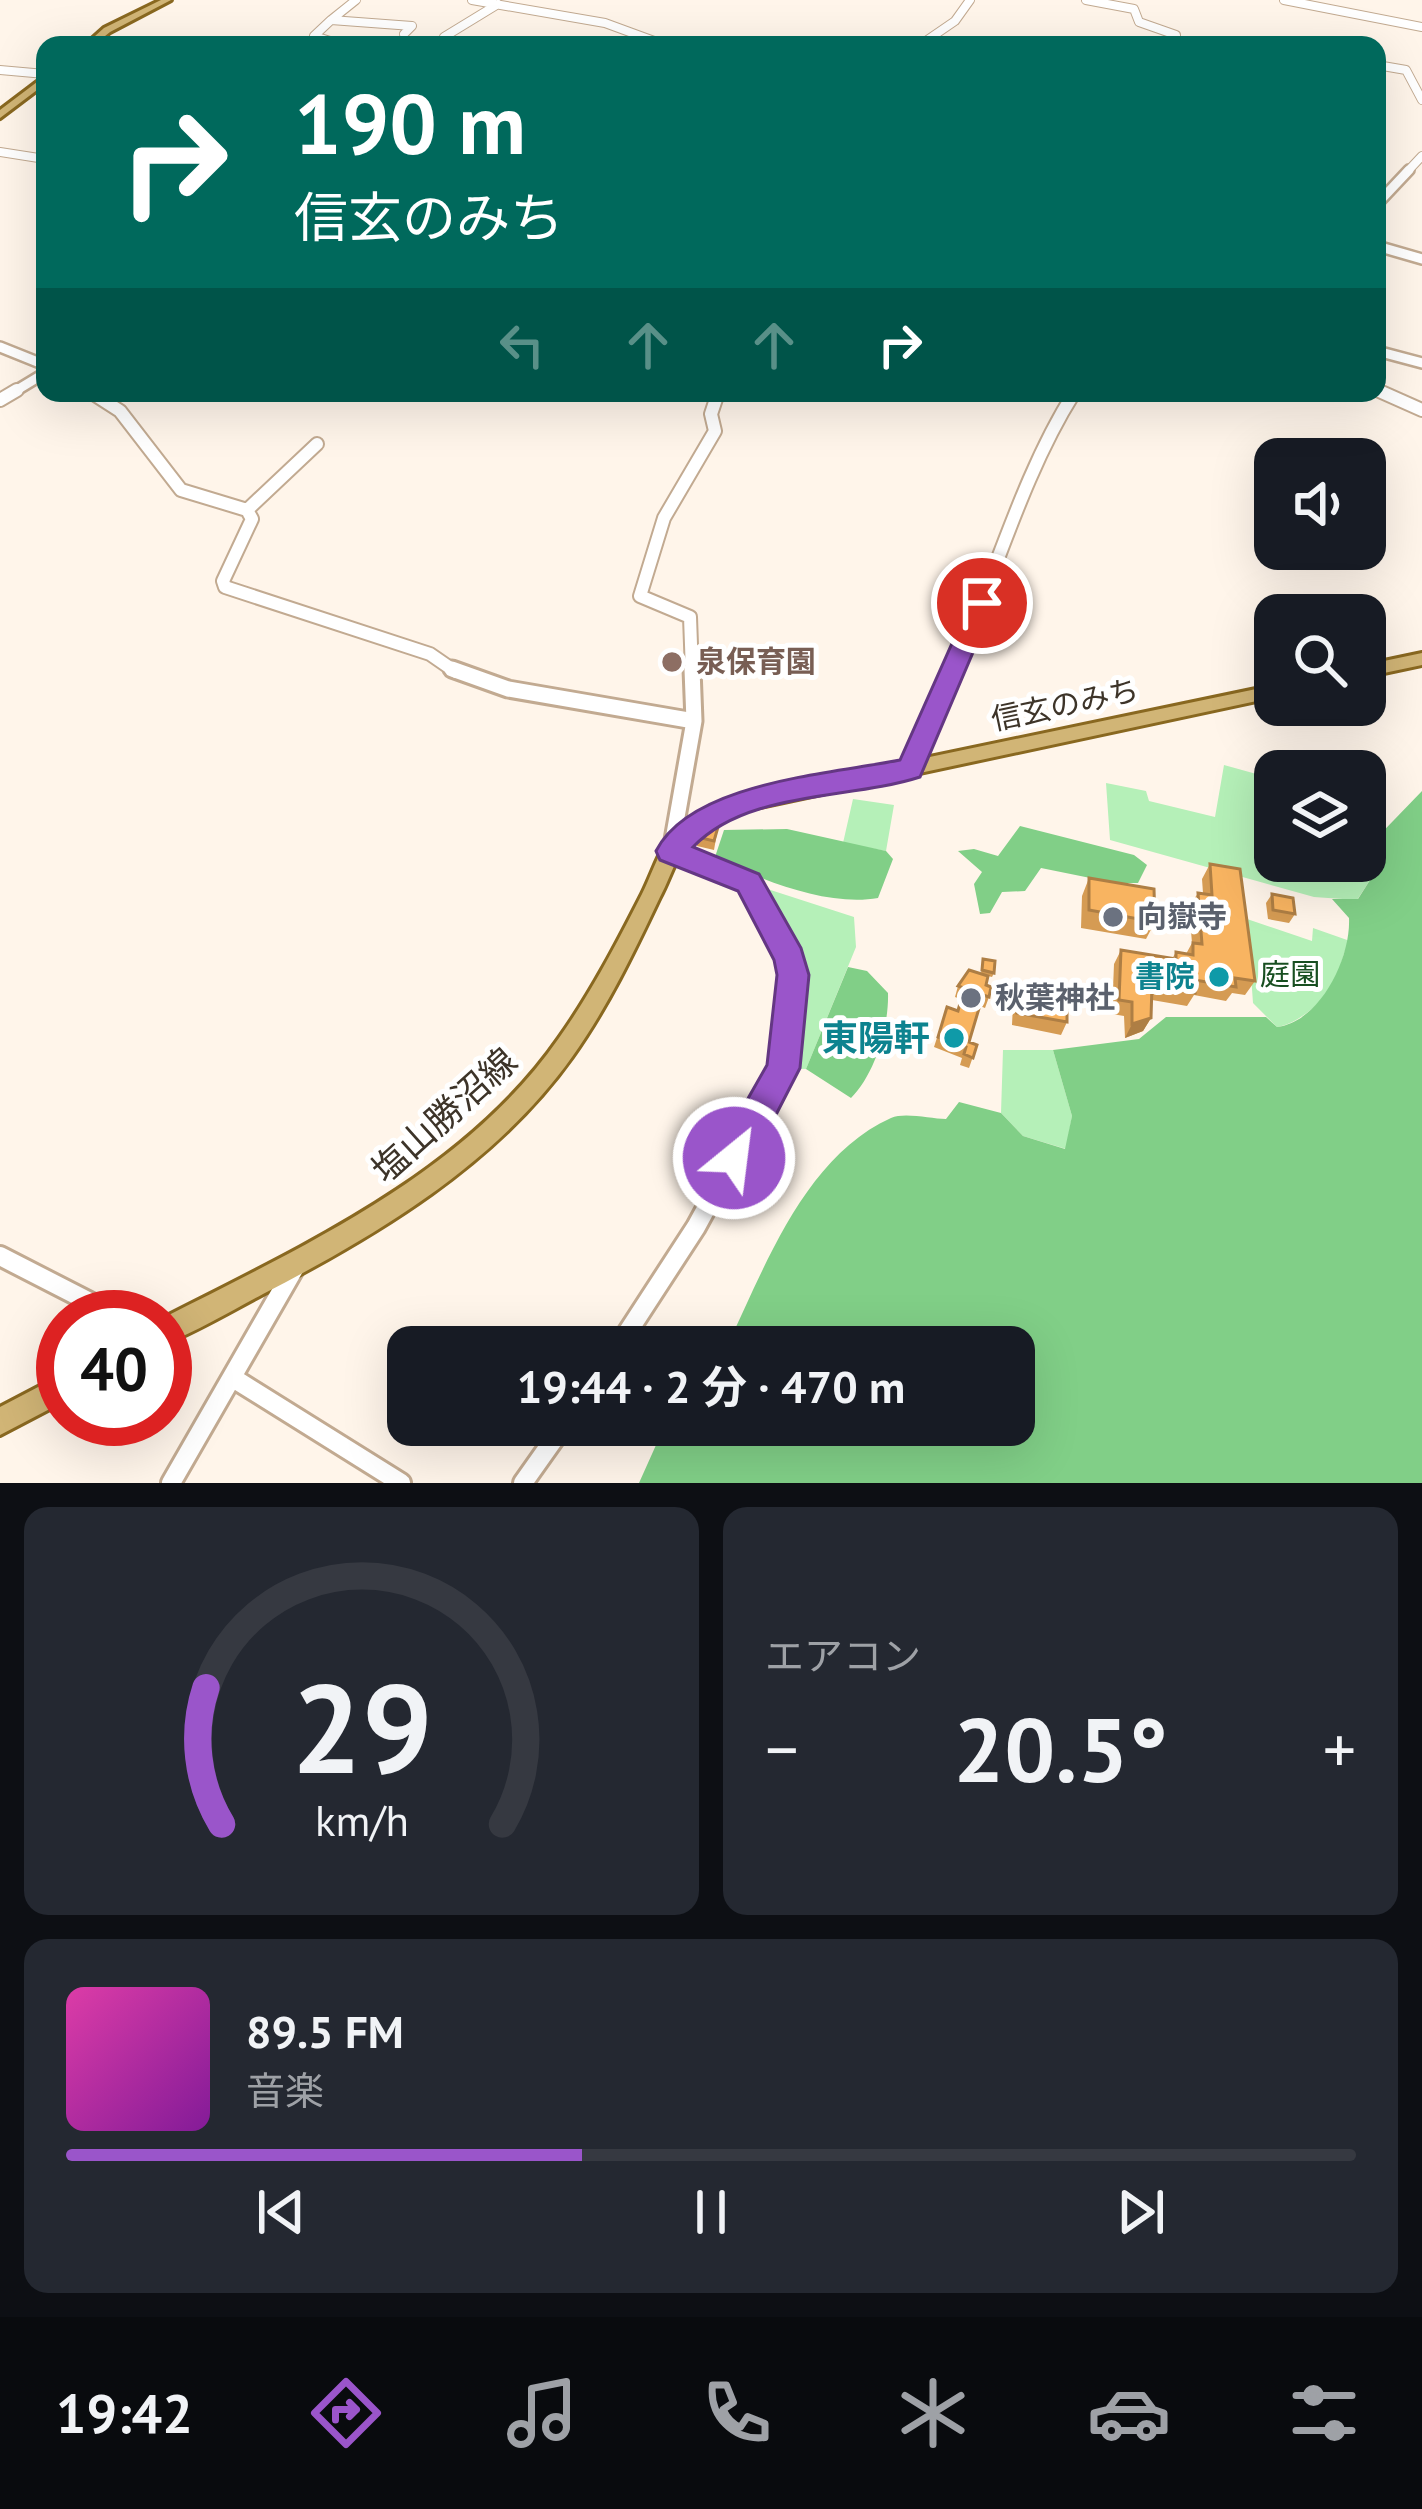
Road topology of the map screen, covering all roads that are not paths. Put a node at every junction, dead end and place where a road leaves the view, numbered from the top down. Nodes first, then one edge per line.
1 (167, 0) edge
2 (356, 0) edge
3 (472, 0) edge
4 (544, 0) edge
5 (970, 0) edge
6 (1086, 0) edge
7 (1284, 0) edge
8 (498, 4) junction
9 (527, 10) junction
10 (331, 20) junction
11 (1422, 27) edge
12 (404, 34) dead end
13 (100, 36) edge
14 (314, 36) edge
15 (446, 36) edge
16 (648, 36) edge
17 (933, 36) edge
18 (1176, 36) edge
19 (1386, 67) edge
20 (0, 70) edge
21 (36, 73) edge
22 (36, 79) edge
23 (1422, 100) edge
24 (0, 115) edge
25 (0, 152) edge
26 (1422, 156) edge
27 (36, 158) edge
28 (1418, 169) edge
29 (1386, 189) edge
30 (1386, 249) edge
31 (1422, 259) edge
32 (0, 347) edge
33 (1386, 353) edge
34 (1422, 363) edge
35 (36, 365) edge
36 (36, 375) edge
37 (1386, 394) edge
38 (0, 400) edge
39 (106, 402) edge
40 (715, 402) edge
41 (1068, 402) edge
42 (1422, 410) edge
43 (317, 444) dead end
44 (248, 510) junction
45 (710, 614) dead end
46 (690, 617) junction
47 (1422, 659) edge
48 (1386, 667) edge
49 (1254, 695) edge
50 (694, 721) junction
51 (910, 769) junction
52 (671, 851) junction
53 (0, 1256) edge
54 (297, 1263) junction
55 (66, 1290) edge
56 (192, 1317) edge
57 (632, 1326) edge
58 (233, 1378) junction
59 (36, 1402) edge
60 (0, 1422) edge
61 (549, 1446) edge
62 (171, 1483) edge
63 (401, 1483) edge
64 (523, 1483) edge

1 - 13 main road
2 - 10 street
3 - 8 street
4 - 9 street
5 - 17 street
6 - 18 street
7 - 11 street
8 - 9 street
8 - 15 street
9 - 16 street
10 - 12 street
10 - 14 street
19 - 23 street
20 - 21 street
22 - 24 main road
25 - 27 street
26 - 28 street
28 - 29 street
30 - 31 street
32 - 35 street
33 - 34 street
36 - 38 street
37 - 42 street
39 - 44 street
40 - 46 street
41 - 51 street
43 - 44 street
44 - 50 street
45 - 46 street
46 - 50 street
47 - 48 main road
49 - 51 main road, 信玄のみち
50 - 52 street
51 - 52 main road, 信玄のみち
52 - 54 main road, 塩山勝沼線
52 - 57 street
53 - 55 street
54 - 56 main road, 塩山勝沼線
54 - 58 street
58 - 62 street
58 - 63 street
59 - 60 main road
61 - 64 street

